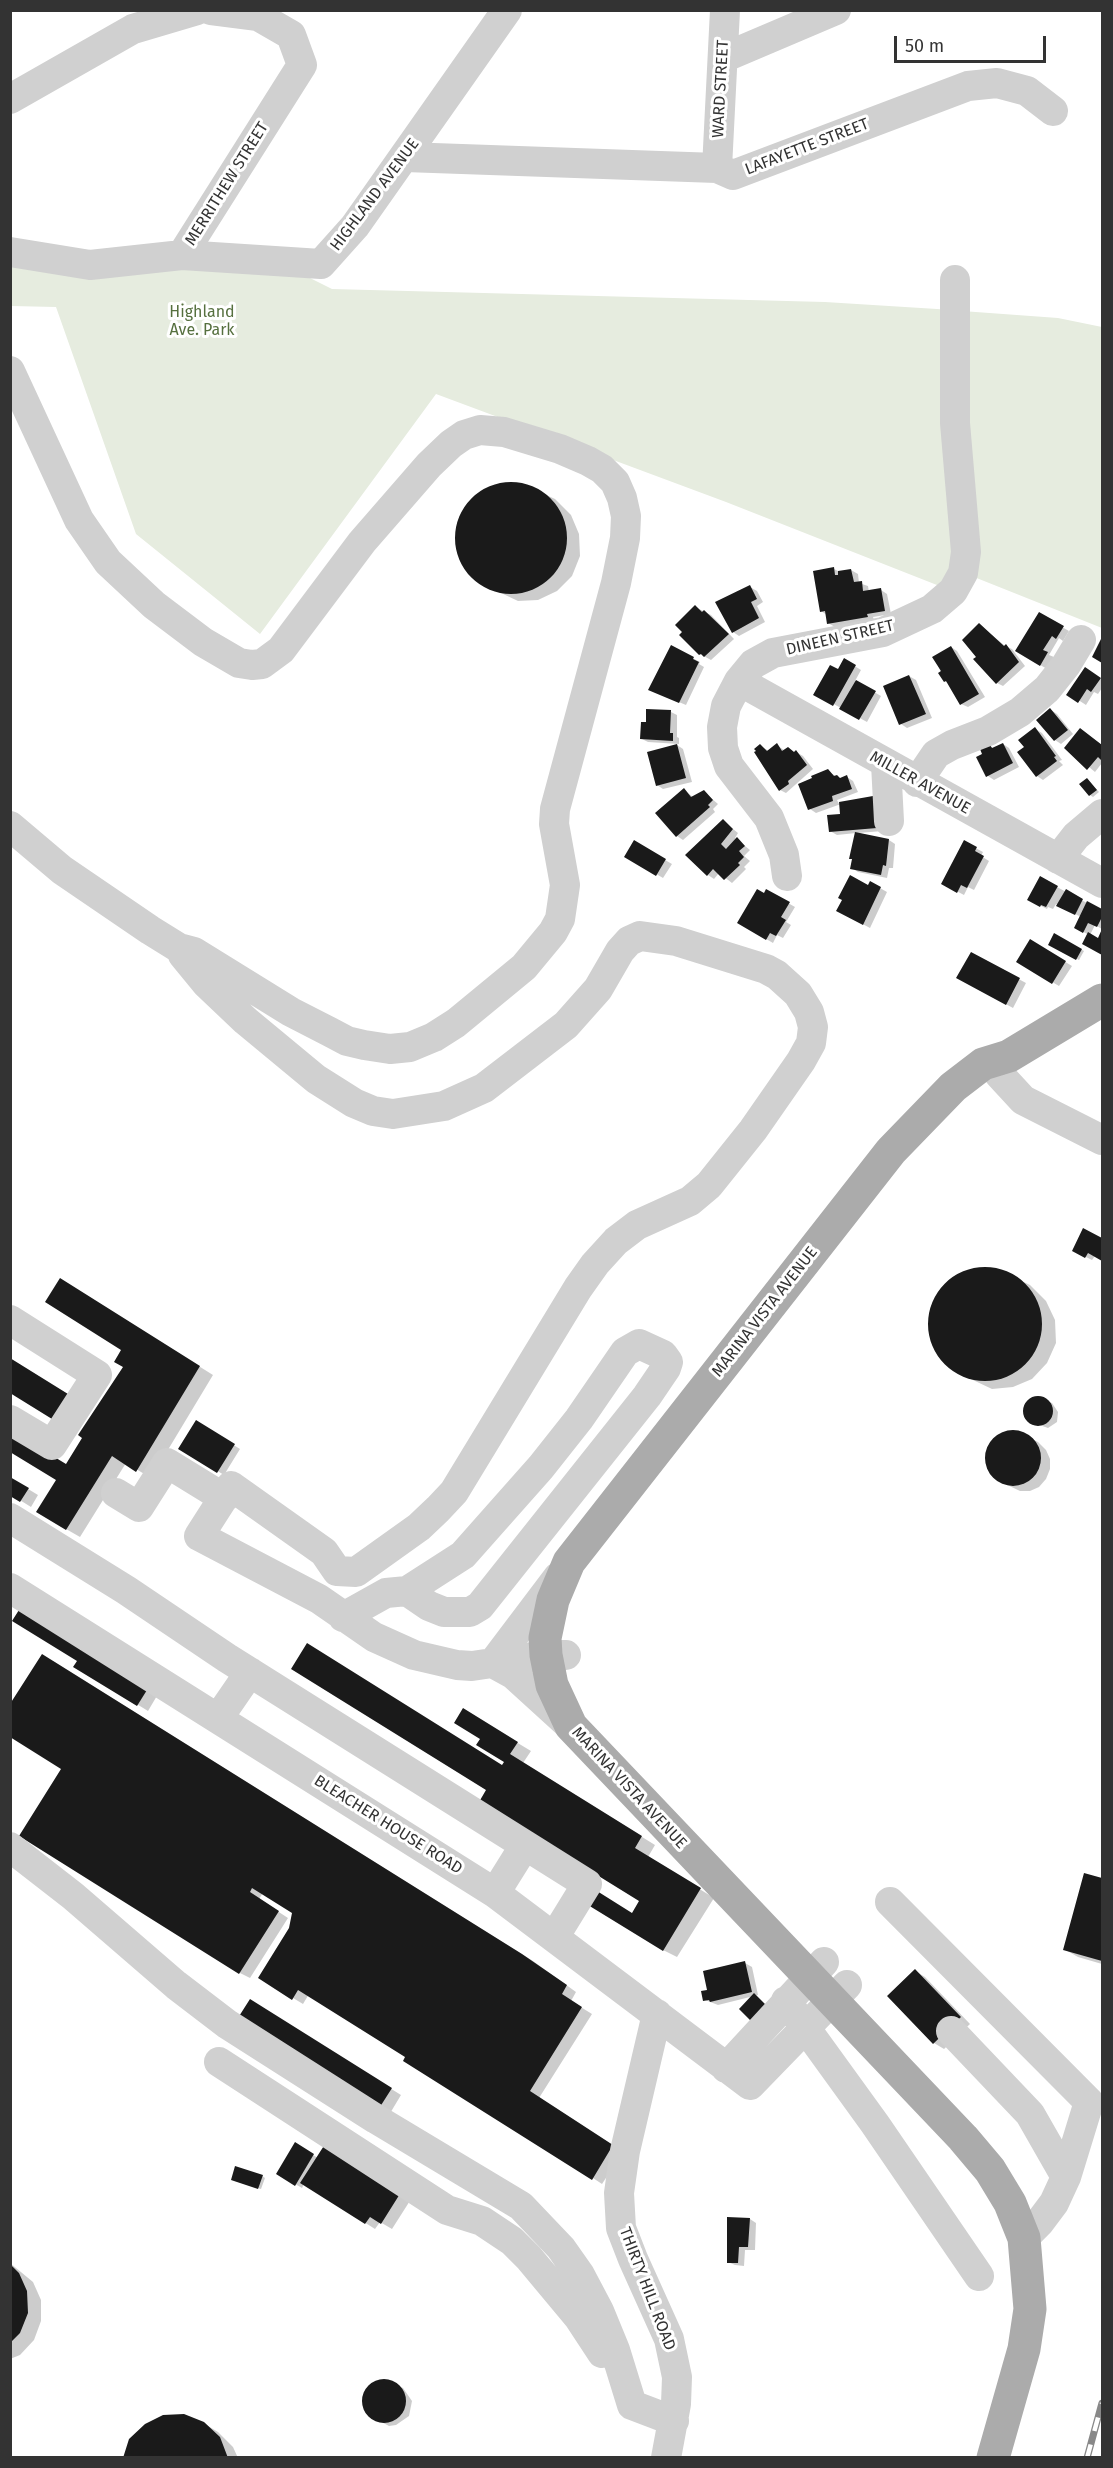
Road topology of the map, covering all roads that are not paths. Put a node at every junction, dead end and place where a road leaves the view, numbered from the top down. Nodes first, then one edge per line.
1 (197, 10) edge
2 (211, 10) edge
3 (507, 10) edge
4 (725, 10) edge
5 (836, 10) edge
6 (723, 58) junction
7 (10, 99) edge
8 (1053, 111) dead end
9 (405, 157) junction
10 (717, 168) junction
11 (10, 252) edge
12 (182, 255) junction
13 (955, 280) dead end
14 (10, 371) edge
15 (1081, 640) dead end
16 (739, 681) junction
17 (886, 764) junction
18 (917, 782) junction
19 (1102, 814) edge
20 (889, 821) dead end
21 (10, 826) edge
22 (1058, 859) junction
23 (787, 876) dead end
24 (1102, 884) edge
25 (179, 948) junction
26 (1102, 1000) edge
27 (1004, 1065) junction
28 (1102, 1140) edge
29 (10, 1320) edge
30 (10, 1420) edge
31 (116, 1492) dead end
32 (224, 1497) junction
33 (10, 1518) edge
34 (569, 1562) junction
35 (337, 1571) junction
36 (10, 1588) edge
37 (407, 1591) junction
38 (319, 1599) junction
39 (343, 1617) junction
40 (556, 1655) junction
41 (493, 1663) junction
42 (234, 1695) junction
43 (571, 1726) junction
44 (10, 1847) edge
45 (522, 1850) junction
46 (499, 1886) junction
47 (890, 1902) dead end
48 (566, 1917) junction
49 (816, 1969) junction
50 (839, 1993) junction
51 (786, 2001) junction
52 (657, 2014) junction
53 (806, 2027) junction
54 (951, 2031) dead end
55 (219, 2062) dead end
56 (726, 2068) junction
57 (1066, 2177) junction
58 (1031, 2230) junction
59 (979, 2276) dead end
60 (632, 2405) junction
61 (674, 2421) junction
62 (666, 2457) edge
63 (993, 2457) edge
64 (1014, 2457) edge

1 - 7 street
2 - 12 street, MERRITHEW STREET
3 - 9 street, HIGHLAND AVENUE
4 - 6 street, WARD STREET
5 - 6 street
6 - 10 street, WARD STREET
8 - 10 street, LAFAYETTE STREET
9 - 10 street, LAFAYETTE STREET
9 - 12 street, HIGHLAND AVENUE
11 - 12 street, MERRITHEW STREET
13 - 16 street, DINEEN STREET
14 - 25 street
15 - 18 street
16 - 17 street, MILLER AVENUE
16 - 23 street, DINEEN STREET
17 - 18 street, MILLER AVENUE
17 - 20 street
18 - 22 street, MILLER AVENUE
19 - 22 street
21 - 25 street
22 - 24 street, MILLER AVENUE
25 - 35 street
26 - 27 main road, MARINA VISTA AVENUE
27 - 28 street
27 - 34 main road, MARINA VISTA AVENUE
27 - 40 main road, MARINA VISTA AVENUE
29 - 30 street
31 - 32 street
32 - 35 street
32 - 38 street
33 - 42 street
34 - 40 main road, MARINA VISTA AVENUE
34 - 41 street
35 - 38 street
36 - 42 street, BLEACHER HOUSE ROAD
37 - 37 street
37 - 39 street
38 - 39 street
39 - 41 street
40 - 41 street
40 - 43 main road, MARINA VISTA AVENUE
40 - 49 main road, MARINA VISTA AVENUE
41 - 43 street
42 - 45 street
42 - 46 street, BLEACHER HOUSE ROAD
43 - 49 main road, MARINA VISTA AVENUE
44 - 60 street
45 - 46 street
45 - 48 street
46 - 48 street, BLEACHER HOUSE ROAD
47 - 57 street
48 - 52 street, BLEACHER HOUSE ROAD
49 - 50 main road, MARINA VISTA AVENUE
49 - 51 street
50 - 53 street
50 - 58 main road, MARINA VISTA AVENUE
51 - 53 street
51 - 56 street
52 - 56 street, BLEACHER HOUSE ROAD
52 - 61 street, THIRTY HILL ROAD
53 - 56 street, BLEACHER HOUSE ROAD
53 - 59 street
54 - 57 street
55 - 60 street
57 - 58 street
58 - 63 main road, MARINA VISTA AVENUE
58 - 64 main road, MARINA VISTA AVENUE
60 - 61 street
61 - 62 street, THIRTY HILL ROAD

